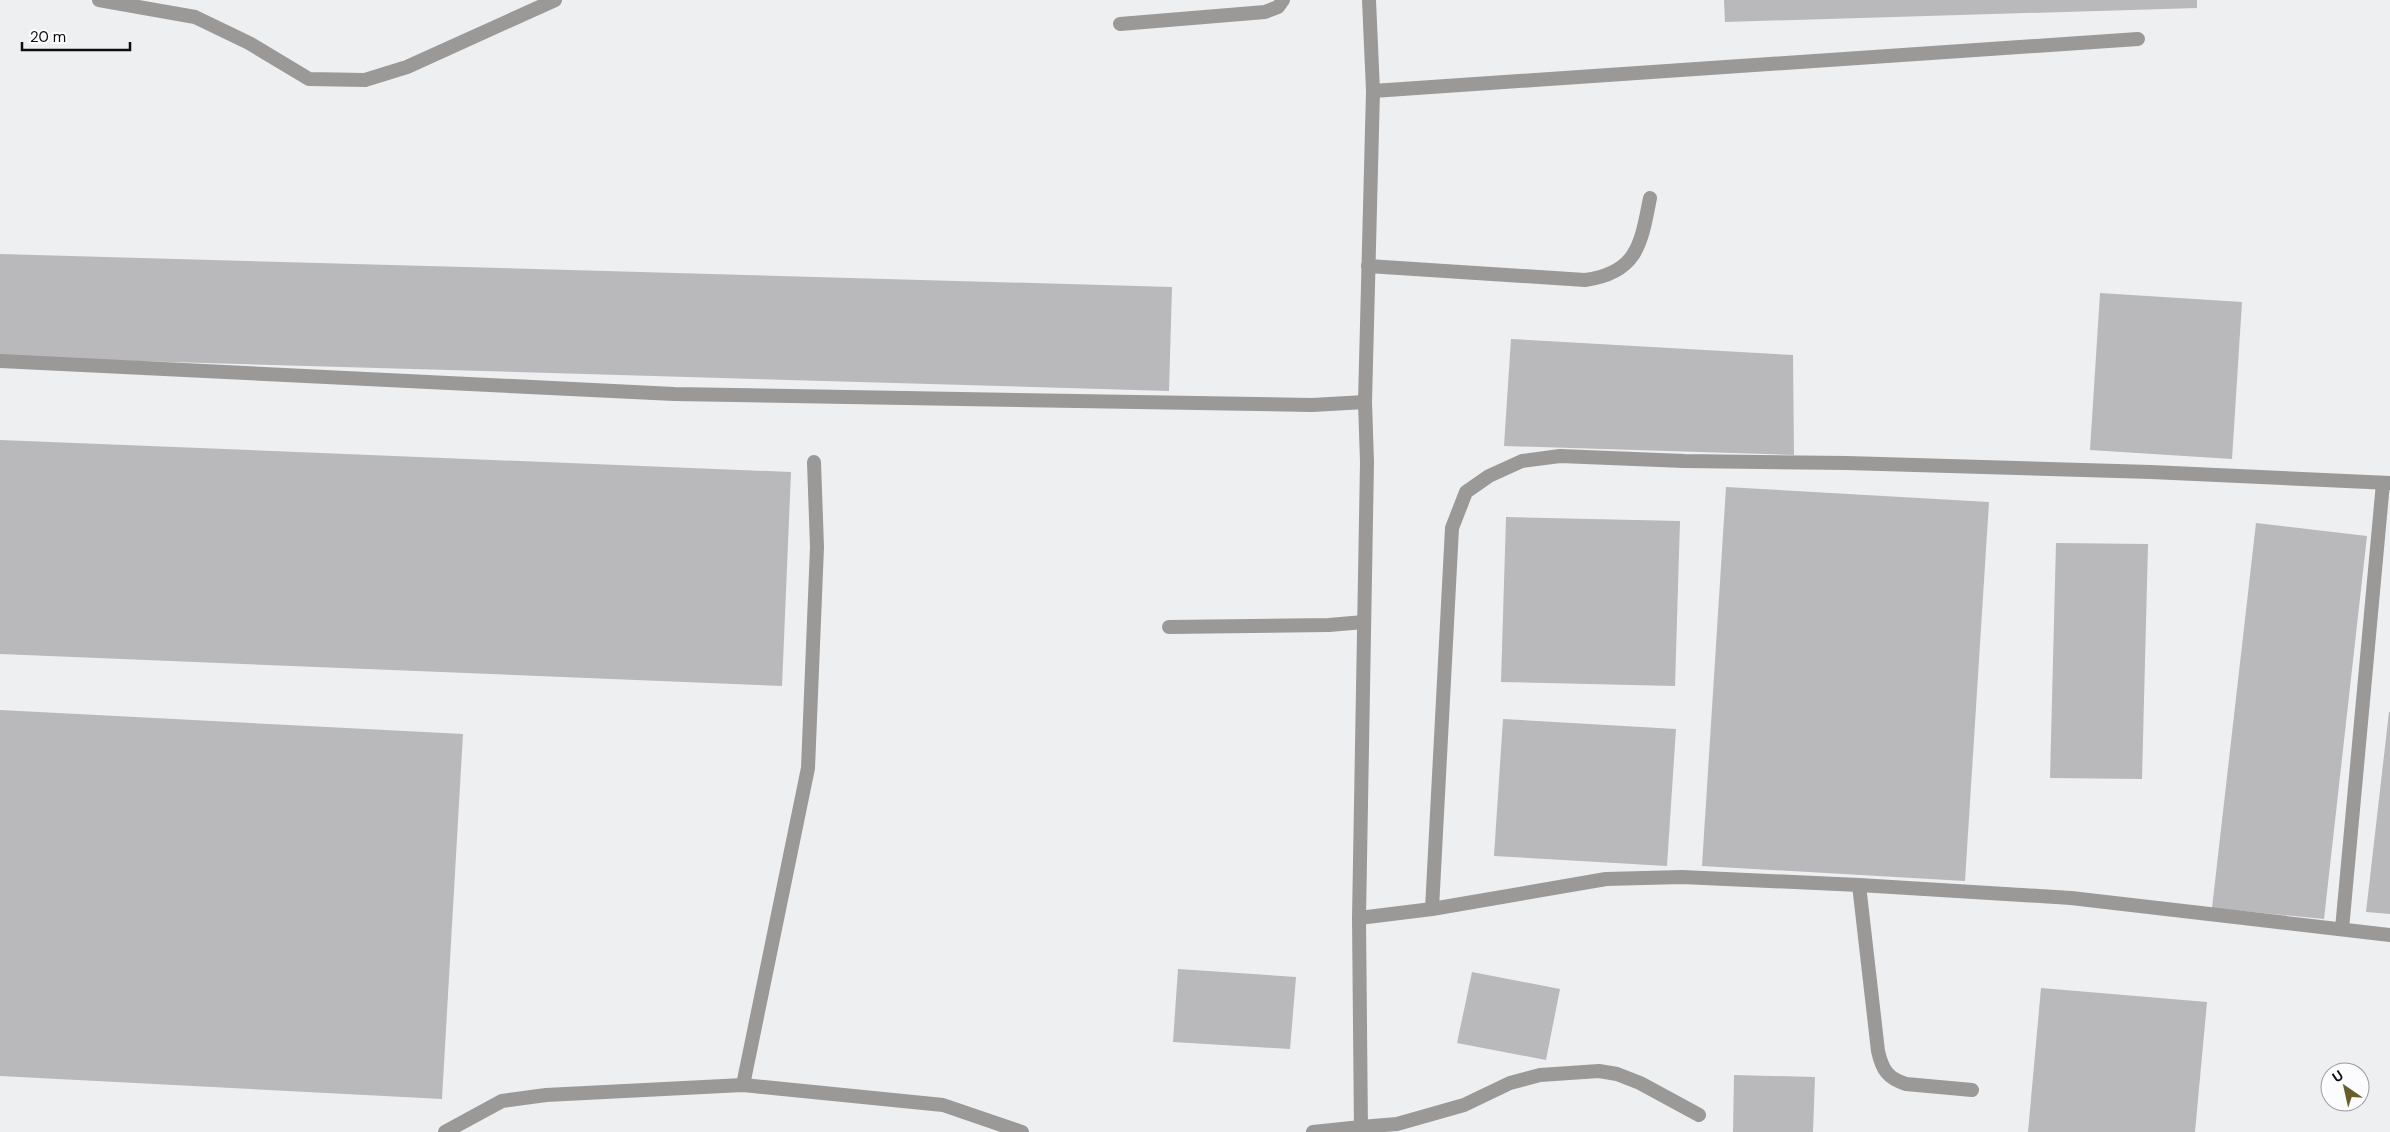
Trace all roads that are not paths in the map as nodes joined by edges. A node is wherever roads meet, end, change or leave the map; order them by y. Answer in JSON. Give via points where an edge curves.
{"nodes":[{"id":1,"x":99,"y":0,"type":"edge"},
{"id":2,"x":555,"y":0,"type":"edge"},
{"id":3,"x":1283,"y":0,"type":"edge"},
{"id":4,"x":1369,"y":0,"type":"edge"},
{"id":5,"x":1120,"y":24,"type":"dead end"},
{"id":6,"x":2138,"y":39,"type":"dead end"},
{"id":7,"x":1373,"y":91,"type":"junction"},
{"id":8,"x":1650,"y":198,"type":"dead end"},
{"id":9,"x":1368,"y":266,"type":"junction"},
{"id":10,"x":0,"y":361,"type":"edge"},
{"id":11,"x":1365,"y":402,"type":"junction"},
{"id":12,"x":814,"y":462,"type":"dead end"},
{"id":13,"x":2386,"y":483,"type":"edge"},
{"id":14,"x":1364,"y":622,"type":"junction"},
{"id":15,"x":1169,"y":627,"type":"dead end"},
{"id":16,"x":1859,"y":884,"type":"junction"},
{"id":17,"x":1432,"y":909,"type":"junction"},
{"id":18,"x":1359,"y":918,"type":"junction"},
{"id":19,"x":2342,"y":929,"type":"junction"},
{"id":20,"x":2390,"y":935,"type":"edge"},
{"id":21,"x":743,"y":1085,"type":"junction"},
{"id":22,"x":1972,"y":1090,"type":"dead end"},
{"id":23,"x":1699,"y":1115,"type":"dead end"},
{"id":24,"x":1361,"y":1130,"type":"edge"},
{"id":25,"x":445,"y":1132,"type":"edge"},
{"id":26,"x":1022,"y":1132,"type":"edge"},
{"id":27,"x":1313,"y":1132,"type":"edge"}],
"edges":[{"from":1,"to":2,"type":"street","via":[[195,17],[249,43],[309,79],[364,80],[407,67]]},
{"from":3,"to":5,"type":"street","via":[[1278,7],[1265,12]]},
{"from":4,"to":7,"type":"street"},
{"from":6,"to":7,"type":"street"},
{"from":7,"to":9,"type":"street"},
{"from":8,"to":9,"type":"street","via":[[1642,239],[1632,258],[1602,277],[1585,280]]},
{"from":9,"to":11,"type":"street"},
{"from":10,"to":11,"type":"street","via":[[674,394],[1312,405]]},
{"from":11,"to":14,"type":"street","via":[[1368,462]]},
{"from":12,"to":21,"type":"street","via":[[817,547],[808,768]]},
{"from":13,"to":17,"type":"street","via":[[1847,463],[1684,462],[1560,456],[1522,461],[1489,476],[1466,492],[1452,528]]},
{"from":13,"to":19,"type":"street"},
{"from":14,"to":15,"type":"street"},
{"from":14,"to":18,"type":"street"},
{"from":16,"to":17,"type":"street","via":[[1682,877],[1606,879]]},
{"from":16,"to":19,"type":"street","via":[[2071,898]]},
{"from":16,"to":22,"type":"street","via":[[1878,1051],[1886,1074],[1906,1084]]},
{"from":17,"to":18,"type":"street"},
{"from":18,"to":24,"type":"street"},
{"from":19,"to":20,"type":"street"},
{"from":21,"to":25,"type":"street","via":[[546,1095],[502,1101]]},
{"from":21,"to":26,"type":"street","via":[[943,1105]]},
{"from":23,"to":24,"type":"street","via":[[1640,1083],[1617,1074],[1599,1072],[1540,1075],[1510,1083],[1464,1105],[1397,1124]]},
{"from":24,"to":27,"type":"street"}]}
